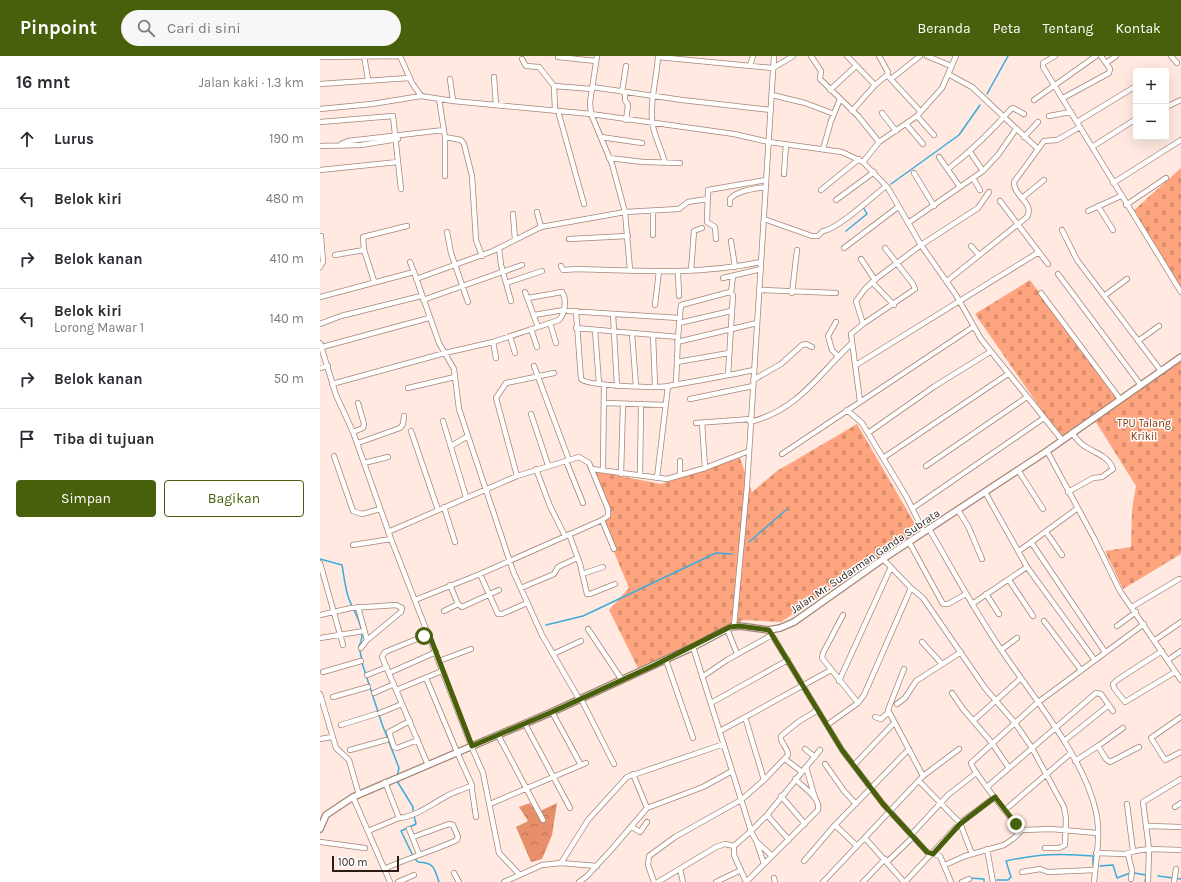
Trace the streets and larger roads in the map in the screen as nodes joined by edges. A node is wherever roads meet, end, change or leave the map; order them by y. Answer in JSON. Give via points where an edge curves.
{"nodes":[{"id":1,"x":341,"y":56,"type":"edge"},
{"id":2,"x":359,"y":56,"type":"edge"},
{"id":3,"x":364,"y":56,"type":"edge"},
{"id":4,"x":400,"y":56,"type":"edge"},
{"id":5,"x":658,"y":56,"type":"edge"},
{"id":6,"x":724,"y":56,"type":"edge"},
{"id":7,"x":753,"y":56,"type":"edge"},
{"id":8,"x":774,"y":56,"type":"edge"},
{"id":9,"x":793,"y":56,"type":"edge"},
{"id":10,"x":811,"y":56,"type":"edge"},
{"id":11,"x":847,"y":56,"type":"edge"},
{"id":12,"x":879,"y":56,"type":"edge"},
{"id":13,"x":927,"y":56,"type":"edge"},
{"id":14,"x":956,"y":56,"type":"edge"},
{"id":15,"x":1055,"y":56,"type":"edge"},
{"id":16,"x":1096,"y":56,"type":"edge"},
{"id":17,"x":1102,"y":56,"type":"edge"},
{"id":18,"x":1116,"y":56,"type":"edge"},
{"id":19,"x":1171,"y":56,"type":"edge"},
{"id":20,"x":320,"y":57,"type":"edge"},
{"id":21,"x":558,"y":57,"type":"edge"},
{"id":22,"x":916,"y":57,"type":"edge"},
{"id":23,"x":522,"y":59,"type":"dead end"},
{"id":24,"x":596,"y":59,"type":"edge"},
{"id":25,"x":698,"y":59,"type":"edge"},
{"id":26,"x":724,"y":63,"type":"junction"},
{"id":27,"x":1106,"y":63,"type":"junction"},
{"id":28,"x":1177,"y":63,"type":"dead end"},
{"id":29,"x":626,"y":66,"type":"dead end"},
{"id":30,"x":750,"y":66,"type":"junction"},
{"id":31,"x":856,"y":66,"type":"junction"},
{"id":32,"x":951,"y":66,"type":"junction"},
{"id":33,"x":773,"y":68,"type":"junction"},
{"id":34,"x":948,"y":74,"type":"junction"},
{"id":35,"x":887,"y":75,"type":"junction"},
{"id":36,"x":494,"y":77,"type":"dead end"},
{"id":37,"x":409,"y":78,"type":"junction"},
{"id":38,"x":368,"y":79,"type":"junction"},
{"id":39,"x":450,"y":79,"type":"dead end"},
{"id":40,"x":891,"y":79,"type":"junction"},
{"id":41,"x":320,"y":84,"type":"edge"},
{"id":42,"x":875,"y":85,"type":"junction"},
{"id":43,"x":1055,"y":85,"type":"junction"},
{"id":44,"x":554,"y":86,"type":"junction"},
{"id":45,"x":592,"y":88,"type":"junction"},
{"id":46,"x":1133,"y":88,"type":"edge"},
{"id":47,"x":830,"y":90,"type":"junction"},
{"id":48,"x":624,"y":92,"type":"junction"},
{"id":49,"x":652,"y":95,"type":"junction"},
{"id":50,"x":772,"y":95,"type":"junction"},
{"id":51,"x":421,"y":96,"type":"junction"},
{"id":52,"x":1063,"y":98,"type":"junction"},
{"id":53,"x":439,"y":99,"type":"junction"},
{"id":54,"x":840,"y":100,"type":"junction"},
{"id":55,"x":1034,"y":100,"type":"dead end"},
{"id":56,"x":1181,"y":100,"type":"edge"},
{"id":57,"x":452,"y":101,"type":"junction"},
{"id":58,"x":496,"y":105,"type":"junction"},
{"id":59,"x":1169,"y":106,"type":"edge"},
{"id":60,"x":320,"y":109,"type":"edge"},
{"id":61,"x":557,"y":110,"type":"junction"},
{"id":62,"x":771,"y":110,"type":"junction"},
{"id":63,"x":852,"y":111,"type":"junction"},
{"id":64,"x":921,"y":112,"type":"junction"},
{"id":65,"x":1071,"y":112,"type":"junction"},
{"id":66,"x":882,"y":113,"type":"dead end"},
{"id":67,"x":590,"y":114,"type":"junction"},
{"id":68,"x":834,"y":114,"type":"junction"},
{"id":69,"x":1024,"y":114,"type":"dead end"},
{"id":70,"x":917,"y":116,"type":"junction"},
{"id":71,"x":1049,"y":116,"type":"dead end"},
{"id":72,"x":1004,"y":117,"type":"junction"},
{"id":73,"x":626,"y":120,"type":"junction"},
{"id":74,"x":1133,"y":121,"type":"edge"},
{"id":75,"x":320,"y":122,"type":"edge"},
{"id":76,"x":1038,"y":122,"type":"dead end"},
{"id":77,"x":1077,"y":122,"type":"junction"},
{"id":78,"x":652,"y":123,"type":"junction"},
{"id":79,"x":906,"y":124,"type":"junction"},
{"id":80,"x":1080,"y":127,"type":"junction"},
{"id":81,"x":1016,"y":129,"type":"junction"},
{"id":82,"x":444,"y":130,"type":"junction"},
{"id":83,"x":896,"y":131,"type":"junction"},
{"id":84,"x":934,"y":135,"type":"dead end"},
{"id":85,"x":445,"y":137,"type":"junction"},
{"id":86,"x":601,"y":137,"type":"junction"},
{"id":87,"x":1024,"y":137,"type":"junction"},
{"id":88,"x":395,"y":138,"type":"junction"},
{"id":89,"x":368,"y":139,"type":"junction"},
{"id":90,"x":1181,"y":140,"type":"edge"},
{"id":91,"x":769,"y":142,"type":"junction"},
{"id":92,"x":879,"y":142,"type":"junction"},
{"id":93,"x":642,"y":143,"type":"dead end"},
{"id":94,"x":341,"y":144,"type":"junction"},
{"id":95,"x":368,"y":144,"type":"junction"},
{"id":96,"x":786,"y":144,"type":"junction"},
{"id":97,"x":923,"y":144,"type":"dead end"},
{"id":98,"x":320,"y":146,"type":"edge"},
{"id":99,"x":1092,"y":147,"type":"junction"},
{"id":100,"x":823,"y":149,"type":"junction"},
{"id":101,"x":1038,"y":149,"type":"junction"},
{"id":102,"x":970,"y":152,"type":"junction"},
{"id":103,"x":939,"y":157,"type":"dead end"},
{"id":104,"x":609,"y":158,"type":"junction"},
{"id":105,"x":861,"y":160,"type":"junction"},
{"id":106,"x":398,"y":162,"type":"junction"},
{"id":107,"x":665,"y":163,"type":"junction"},
{"id":108,"x":680,"y":163,"type":"dead end"},
{"id":109,"x":948,"y":169,"type":"junction"},
{"id":110,"x":320,"y":170,"type":"edge"},
{"id":111,"x":983,"y":171,"type":"junction"},
{"id":112,"x":874,"y":172,"type":"junction"},
{"id":113,"x":914,"y":173,"type":"dead end"},
{"id":114,"x":784,"y":174,"type":"dead end"},
{"id":115,"x":445,"y":176,"type":"dead end"},
{"id":116,"x":973,"y":178,"type":"junction"},
{"id":117,"x":1166,"y":178,"type":"dead end"},
{"id":118,"x":766,"y":180,"type":"junction"},
{"id":119,"x":1044,"y":180,"type":"dead end"},
{"id":120,"x":1114,"y":183,"type":"junction"},
{"id":121,"x":886,"y":186,"type":"junction"},
{"id":122,"x":766,"y":187,"type":"junction"},
{"id":123,"x":960,"y":187,"type":"junction"},
{"id":124,"x":401,"y":189,"type":"dead end"},
{"id":125,"x":821,"y":190,"type":"dead end"},
{"id":126,"x":980,"y":190,"type":"dead end"},
{"id":127,"x":989,"y":192,"type":"dead end"},
{"id":128,"x":1121,"y":196,"type":"junction"},
{"id":129,"x":1022,"y":198,"type":"junction"},
{"id":130,"x":707,"y":199,"type":"junction"},
{"id":131,"x":836,"y":200,"type":"dead end"},
{"id":132,"x":1000,"y":201,"type":"dead end"},
{"id":133,"x":584,"y":204,"type":"dead end"},
{"id":134,"x":730,"y":204,"type":"dead end"},
{"id":135,"x":1126,"y":205,"type":"junction"},
{"id":136,"x":934,"y":206,"type":"junction"},
{"id":137,"x":1098,"y":206,"type":"junction"},
{"id":138,"x":898,"y":207,"type":"junction"},
{"id":139,"x":653,"y":211,"type":"junction"},
{"id":140,"x":1088,"y":211,"type":"dead end"},
{"id":141,"x":537,"y":212,"type":"dead end"},
{"id":142,"x":625,"y":212,"type":"junction"},
{"id":143,"x":513,"y":214,"type":"dead end"},
{"id":144,"x":764,"y":219,"type":"junction"},
{"id":145,"x":908,"y":223,"type":"junction"},
{"id":146,"x":1018,"y":224,"type":"junction"},
{"id":147,"x":406,"y":226,"type":"dead end"},
{"id":148,"x":541,"y":227,"type":"junction"},
{"id":149,"x":702,"y":228,"type":"dead end"},
{"id":150,"x":1062,"y":230,"type":"dead end"},
{"id":151,"x":1113,"y":230,"type":"dead end"},
{"id":152,"x":447,"y":232,"type":"dead end"},
{"id":153,"x":653,"y":235,"type":"dead end"},
{"id":154,"x":321,"y":236,"type":"dead end"},
{"id":155,"x":628,"y":236,"type":"junction"},
{"id":156,"x":569,"y":239,"type":"dead end"},
{"id":157,"x":716,"y":239,"type":"dead end"},
{"id":158,"x":515,"y":240,"type":"junction"},
{"id":159,"x":731,"y":241,"type":"dead end"},
{"id":160,"x":921,"y":245,"type":"junction"},
{"id":161,"x":971,"y":246,"type":"dead end"},
{"id":162,"x":499,"y":248,"type":"junction"},
{"id":163,"x":844,"y":248,"type":"dead end"},
{"id":164,"x":885,"y":248,"type":"dead end"},
{"id":165,"x":364,"y":250,"type":"junction"},
{"id":166,"x":797,"y":250,"type":"dead end"},
{"id":167,"x":1039,"y":252,"type":"junction"},
{"id":168,"x":335,"y":255,"type":"dead end"},
{"id":169,"x":979,"y":255,"type":"junction"},
{"id":170,"x":482,"y":256,"type":"junction"},
{"id":171,"x":861,"y":259,"type":"dead end"},
{"id":172,"x":410,"y":262,"type":"dead end"},
{"id":173,"x":762,"y":262,"type":"junction"},
{"id":174,"x":897,"y":263,"type":"junction"},
{"id":175,"x":1048,"y":264,"type":"dead end"},
{"id":176,"x":522,"y":265,"type":"dead end"},
{"id":177,"x":455,"y":266,"type":"junction"},
{"id":178,"x":561,"y":266,"type":"dead end"},
{"id":179,"x":735,"y":266,"type":"junction"},
{"id":180,"x":320,"y":267,"type":"edge"},
{"id":181,"x":761,"y":269,"type":"junction"},
{"id":182,"x":630,"y":270,"type":"junction"},
{"id":183,"x":504,"y":271,"type":"junction"},
{"id":184,"x":542,"y":271,"type":"dead end"},
{"id":185,"x":659,"y":271,"type":"junction"},
{"id":186,"x":690,"y":271,"type":"junction"},
{"id":187,"x":414,"y":272,"type":"junction"},
{"id":188,"x":678,"y":272,"type":"junction"},
{"id":189,"x":1058,"y":274,"type":"dead end"},
{"id":190,"x":733,"y":276,"type":"junction"},
{"id":191,"x":722,"y":278,"type":"dead end"},
{"id":192,"x":416,"y":279,"type":"junction"},
{"id":193,"x":1127,"y":280,"type":"dead end"},
{"id":194,"x":874,"y":281,"type":"junction"},
{"id":195,"x":947,"y":281,"type":"junction"},
{"id":196,"x":374,"y":282,"type":"junction"},
{"id":197,"x":506,"y":282,"type":"junction"},
{"id":198,"x":462,"y":286,"type":"junction"},
{"id":199,"x":760,"y":290,"type":"junction"},
{"id":200,"x":525,"y":292,"type":"dead end"},
{"id":201,"x":1181,"y":292,"type":"edge"},
{"id":202,"x":731,"y":293,"type":"junction"},
{"id":203,"x":792,"y":293,"type":"junction"},
{"id":204,"x":1041,"y":293,"type":"dead end"},
{"id":205,"x":836,"y":294,"type":"dead end"},
{"id":206,"x":679,"y":296,"type":"dead end"},
{"id":207,"x":1104,"y":296,"type":"junction"},
{"id":208,"x":320,"y":297,"type":"edge"},
{"id":209,"x":422,"y":298,"type":"junction"},
{"id":210,"x":528,"y":298,"type":"junction"},
{"id":211,"x":511,"y":301,"type":"dead end"},
{"id":212,"x":468,"y":302,"type":"dead end"},
{"id":213,"x":960,"y":302,"type":"junction"},
{"id":214,"x":894,"y":304,"type":"junction"},
{"id":215,"x":655,"y":305,"type":"dead end"},
{"id":216,"x":566,"y":310,"type":"junction"},
{"id":217,"x":576,"y":311,"type":"junction"},
{"id":218,"x":731,"y":311,"type":"junction"},
{"id":219,"x":613,"y":314,"type":"junction"},
{"id":220,"x":534,"y":315,"type":"junction"},
{"id":221,"x":429,"y":318,"type":"junction"},
{"id":222,"x":679,"y":320,"type":"junction"},
{"id":223,"x":836,"y":322,"type":"dead end"},
{"id":224,"x":550,"y":323,"type":"junction"},
{"id":225,"x":757,"y":323,"type":"junction"},
{"id":226,"x":320,"y":324,"type":"edge"},
{"id":227,"x":863,"y":324,"type":"junction"},
{"id":228,"x":1159,"y":326,"type":"dead end"},
{"id":229,"x":538,"y":327,"type":"junction"},
{"id":230,"x":974,"y":327,"type":"junction"},
{"id":231,"x":576,"y":328,"type":"junction"},
{"id":232,"x":531,"y":329,"type":"junction"},
{"id":233,"x":595,"y":330,"type":"junction"},
{"id":234,"x":731,"y":330,"type":"junction"},
{"id":235,"x":614,"y":332,"type":"junction"},
{"id":236,"x":632,"y":334,"type":"junction"},
{"id":237,"x":653,"y":335,"type":"junction"},
{"id":238,"x":510,"y":336,"type":"junction"},
{"id":239,"x":678,"y":337,"type":"junction"},
{"id":240,"x":1138,"y":341,"type":"junction"},
{"id":241,"x":492,"y":342,"type":"junction"},
{"id":242,"x":677,"y":342,"type":"junction"},
{"id":243,"x":556,"y":343,"type":"dead end"},
{"id":244,"x":851,"y":344,"type":"junction"},
{"id":245,"x":321,"y":345,"type":"edge"},
{"id":246,"x":537,"y":347,"type":"dead end"},
{"id":247,"x":812,"y":347,"type":"dead end"},
{"id":248,"x":990,"y":352,"type":"junction"},
{"id":249,"x":445,"y":353,"type":"junction"},
{"id":250,"x":515,"y":353,"type":"dead end"},
{"id":251,"x":729,"y":353,"type":"junction"},
{"id":252,"x":838,"y":356,"type":"junction"},
{"id":253,"x":1181,"y":357,"type":"edge"},
{"id":254,"x":496,"y":358,"type":"dead end"},
{"id":255,"x":677,"y":362,"type":"junction"},
{"id":256,"x":856,"y":365,"type":"junction"},
{"id":257,"x":328,"y":366,"type":"junction"},
{"id":258,"x":534,"y":366,"type":"dead end"},
{"id":259,"x":320,"y":368,"type":"edge"},
{"id":260,"x":754,"y":370,"type":"junction"},
{"id":261,"x":1161,"y":371,"type":"junction"},
{"id":262,"x":554,"y":373,"type":"dead end"},
{"id":263,"x":1008,"y":374,"type":"junction"},
{"id":264,"x":728,"y":375,"type":"junction"},
{"id":265,"x":455,"y":377,"type":"junction"},
{"id":266,"x":538,"y":377,"type":"junction"},
{"id":267,"x":753,"y":380,"type":"junction"},
{"id":268,"x":332,"y":384,"type":"junction"},
{"id":269,"x":676,"y":384,"type":"junction"},
{"id":270,"x":1140,"y":384,"type":"junction"},
{"id":271,"x":602,"y":385,"type":"junction"},
{"id":272,"x":617,"y":386,"type":"junction"},
{"id":273,"x":636,"y":386,"type":"junction"},
{"id":274,"x":655,"y":386,"type":"junction"},
{"id":275,"x":668,"y":386,"type":"junction"},
{"id":276,"x":752,"y":386,"type":"junction"},
{"id":277,"x":408,"y":388,"type":"dead end"},
{"id":278,"x":1027,"y":397,"type":"junction"},
{"id":279,"x":690,"y":399,"type":"dead end"},
{"id":280,"x":1120,"y":399,"type":"junction"},
{"id":281,"x":860,"y":401,"type":"junction"},
{"id":282,"x":358,"y":403,"type":"dead end"},
{"id":283,"x":605,"y":403,"type":"junction"},
{"id":284,"x":623,"y":404,"type":"junction"},
{"id":285,"x":641,"y":404,"type":"junction"},
{"id":286,"x":666,"y":405,"type":"junction"},
{"id":287,"x":847,"y":410,"type":"junction"},
{"id":288,"x":532,"y":414,"type":"dead end"},
{"id":289,"x":404,"y":416,"type":"dead end"},
{"id":290,"x":1044,"y":418,"type":"junction"},
{"id":291,"x":750,"y":420,"type":"junction"},
{"id":292,"x":443,"y":421,"type":"dead end"},
{"id":293,"x":696,"y":423,"type":"dead end"},
{"id":294,"x":702,"y":423,"type":"junction"},
{"id":295,"x":411,"y":430,"type":"dead end"},
{"id":296,"x":353,"y":432,"type":"junction"},
{"id":297,"x":868,"y":433,"type":"junction"},
{"id":298,"x":1072,"y":433,"type":"junction"},
{"id":299,"x":468,"y":436,"type":"junction"},
{"id":300,"x":1062,"y":440,"type":"junction"},
{"id":301,"x":358,"y":444,"type":"junction"},
{"id":302,"x":451,"y":446,"type":"junction"},
{"id":303,"x":749,"y":451,"type":"junction"},
{"id":304,"x":1047,"y":451,"type":"junction"},
{"id":305,"x":782,"y":454,"type":"dead end"},
{"id":306,"x":334,"y":456,"type":"dead end"},
{"id":307,"x":388,"y":457,"type":"dead end"},
{"id":308,"x":883,"y":458,"type":"junction"},
{"id":309,"x":567,"y":460,"type":"junction"},
{"id":310,"x":680,"y":461,"type":"dead end"},
{"id":311,"x":364,"y":462,"type":"junction"},
{"id":312,"x":548,"y":466,"type":"junction"},
{"id":313,"x":926,"y":466,"type":"dead end"},
{"id":314,"x":705,"y":468,"type":"junction"},
{"id":315,"x":536,"y":469,"type":"junction"},
{"id":316,"x":592,"y":469,"type":"junction"},
{"id":317,"x":603,"y":470,"type":"junction"},
{"id":318,"x":1018,"y":470,"type":"junction"},
{"id":319,"x":621,"y":474,"type":"junction"},
{"id":320,"x":640,"y":475,"type":"junction"},
{"id":321,"x":517,"y":476,"type":"junction"},
{"id":322,"x":680,"y":476,"type":"junction"},
{"id":323,"x":657,"y":478,"type":"junction"},
{"id":324,"x":486,"y":489,"type":"junction"},
{"id":325,"x":985,"y":492,"type":"junction"},
{"id":326,"x":1068,"y":492,"type":"junction"},
{"id":327,"x":466,"y":497,"type":"junction"},
{"id":328,"x":583,"y":503,"type":"dead end"},
{"id":329,"x":444,"y":507,"type":"junction"},
{"id":330,"x":912,"y":508,"type":"junction"},
{"id":331,"x":1078,"y":508,"type":"junction"},
{"id":332,"x":380,"y":509,"type":"junction"},
{"id":333,"x":1043,"y":509,"type":"dead end"},
{"id":334,"x":438,"y":510,"type":"junction"},
{"id":335,"x":958,"y":510,"type":"junction"},
{"id":336,"x":602,"y":520,"type":"junction"},
{"id":337,"x":926,"y":530,"type":"junction"},
{"id":338,"x":388,"y":532,"type":"junction"},
{"id":339,"x":1046,"y":532,"type":"junction"},
{"id":340,"x":567,"y":535,"type":"junction"},
{"id":341,"x":391,"y":539,"type":"junction"},
{"id":342,"x":455,"y":542,"type":"dead end"},
{"id":343,"x":909,"y":542,"type":"junction"},
{"id":344,"x":1031,"y":542,"type":"junction"},
{"id":345,"x":353,"y":545,"type":"dead end"},
{"id":346,"x":614,"y":549,"type":"dead end"},
{"id":347,"x":1019,"y":551,"type":"junction"},
{"id":348,"x":1062,"y":555,"type":"dead end"},
{"id":349,"x":577,"y":558,"type":"junction"},
{"id":350,"x":883,"y":559,"type":"junction"},
{"id":351,"x":982,"y":559,"type":"dead end"},
{"id":352,"x":510,"y":561,"type":"junction"},
{"id":353,"x":320,"y":562,"type":"edge"},
{"id":354,"x":603,"y":566,"type":"dead end"},
{"id":355,"x":891,"y":567,"type":"junction"},
{"id":356,"x":1027,"y":567,"type":"junction"},
{"id":357,"x":321,"y":571,"type":"edge"},
{"id":358,"x":480,"y":574,"type":"junction"},
{"id":359,"x":582,"y":574,"type":"junction"},
{"id":360,"x":1178,"y":579,"type":"dead end"},
{"id":361,"x":1009,"y":580,"type":"junction"},
{"id":362,"x":614,"y":584,"type":"dead end"},
{"id":363,"x":450,"y":585,"type":"junction"},
{"id":364,"x":521,"y":588,"type":"junction"},
{"id":365,"x":911,"y":588,"type":"junction"},
{"id":366,"x":499,"y":590,"type":"dead end"},
{"id":367,"x":966,"y":594,"type":"junction"},
{"id":368,"x":986,"y":594,"type":"junction"},
{"id":369,"x":488,"y":595,"type":"junction"},
{"id":370,"x":415,"y":600,"type":"junction"},
{"id":371,"x":527,"y":603,"type":"junction"},
{"id":372,"x":458,"y":604,"type":"junction"},
{"id":373,"x":972,"y":604,"type":"junction"},
{"id":374,"x":1132,"y":607,"type":"junction"},
{"id":375,"x":355,"y":608,"type":"junction"},
{"id":376,"x":334,"y":611,"type":"junction"},
{"id":377,"x":444,"y":611,"type":"dead end"},
{"id":378,"x":1136,"y":612,"type":"junction"},
{"id":379,"x":999,"y":614,"type":"dead end"},
{"id":380,"x":320,"y":615,"type":"edge"},
{"id":381,"x":842,"y":615,"type":"dead end"},
{"id":382,"x":1033,"y":616,"type":"dead end"},
{"id":383,"x":1044,"y":621,"type":"dead end"},
{"id":384,"x":1181,"y":622,"type":"edge"},
{"id":385,"x":1144,"y":624,"type":"junction"},
{"id":386,"x":734,"y":626,"type":"junction"},
{"id":387,"x":1117,"y":626,"type":"dead end"},
{"id":388,"x":588,"y":629,"type":"dead end"},
{"id":389,"x":727,"y":629,"type":"junction"},
{"id":390,"x":362,"y":632,"type":"junction"},
{"id":391,"x":771,"y":633,"type":"junction"},
{"id":392,"x":429,"y":634,"type":"junction"},
{"id":393,"x":341,"y":635,"type":"junction"},
{"id":394,"x":320,"y":638,"type":"edge"},
{"id":395,"x":1017,"y":638,"type":"dead end"},
{"id":396,"x":367,"y":640,"type":"junction"},
{"id":397,"x":1155,"y":640,"type":"junction"},
{"id":398,"x":581,"y":641,"type":"dead end"},
{"id":399,"x":922,"y":642,"type":"dead end"},
{"id":400,"x":343,"y":645,"type":"dead end"},
{"id":401,"x":693,"y":647,"type":"junction"},
{"id":402,"x":361,"y":648,"type":"dead end"},
{"id":403,"x":472,"y":649,"type":"dead end"},
{"id":404,"x":1001,"y":650,"type":"junction"},
{"id":405,"x":736,"y":651,"type":"dead end"},
{"id":406,"x":1162,"y":651,"type":"junction"},
{"id":407,"x":1181,"y":651,"type":"edge"},
{"id":408,"x":436,"y":652,"type":"junction"},
{"id":409,"x":961,"y":652,"type":"junction"},
{"id":410,"x":1105,"y":652,"type":"junction"},
{"id":411,"x":553,"y":654,"type":"junction"},
{"id":412,"x":1094,"y":659,"type":"junction"},
{"id":413,"x":666,"y":660,"type":"junction"},
{"id":414,"x":788,"y":660,"type":"junction"},
{"id":415,"x":1168,"y":660,"type":"junction"},
{"id":416,"x":361,"y":661,"type":"dead end"},
{"id":417,"x":439,"y":661,"type":"junction"},
{"id":418,"x":942,"y":664,"type":"junction"},
{"id":419,"x":387,"y":667,"type":"junction"},
{"id":420,"x":904,"y":669,"type":"dead end"},
{"id":421,"x":831,"y":670,"type":"junction"},
{"id":422,"x":1081,"y":670,"type":"junction"},
{"id":423,"x":442,"y":671,"type":"junction"},
{"id":424,"x":323,"y":672,"type":"dead end"},
{"id":425,"x":1175,"y":672,"type":"junction"},
{"id":426,"x":389,"y":673,"type":"junction"},
{"id":427,"x":367,"y":675,"type":"dead end"},
{"id":428,"x":702,"y":676,"type":"junction"},
{"id":429,"x":426,"y":678,"type":"junction"},
{"id":430,"x":1021,"y":678,"type":"junction"},
{"id":431,"x":622,"y":680,"type":"junction"},
{"id":432,"x":1181,"y":680,"type":"edge"},
{"id":433,"x":839,"y":681,"type":"junction"},
{"id":434,"x":394,"y":684,"type":"junction"},
{"id":435,"x":804,"y":686,"type":"junction"},
{"id":436,"x":368,"y":687,"type":"dead end"},
{"id":437,"x":396,"y":690,"type":"junction"},
{"id":438,"x":374,"y":693,"type":"dead end"},
{"id":439,"x":952,"y":693,"type":"dead end"},
{"id":440,"x":320,"y":694,"type":"edge"},
{"id":441,"x":332,"y":697,"type":"dead end"},
{"id":442,"x":580,"y":699,"type":"junction"},
{"id":443,"x":995,"y":700,"type":"junction"},
{"id":444,"x":710,"y":703,"type":"junction"},
{"id":445,"x":858,"y":703,"type":"junction"},
{"id":446,"x":1037,"y":703,"type":"junction"},
{"id":447,"x":402,"y":704,"type":"junction"},
{"id":448,"x":897,"y":704,"type":"dead end"},
{"id":449,"x":1109,"y":705,"type":"junction"},
{"id":450,"x":818,"y":710,"type":"junction"},
{"id":451,"x":1113,"y":711,"type":"dead end"},
{"id":452,"x":552,"y":712,"type":"junction"},
{"id":453,"x":889,"y":712,"type":"junction"},
{"id":454,"x":745,"y":717,"type":"junction"},
{"id":455,"x":875,"y":717,"type":"dead end"},
{"id":456,"x":1181,"y":717,"type":"edge"},
{"id":457,"x":410,"y":721,"type":"junction"},
{"id":458,"x":973,"y":721,"type":"junction"},
{"id":459,"x":894,"y":723,"type":"junction"},
{"id":460,"x":1015,"y":723,"type":"junction"},
{"id":461,"x":525,"y":724,"type":"junction"},
{"id":462,"x":341,"y":725,"type":"dead end"},
{"id":463,"x":827,"y":725,"type":"junction"},
{"id":464,"x":1054,"y":728,"type":"junction"},
{"id":465,"x":1123,"y":728,"type":"dead end"},
{"id":466,"x":720,"y":731,"type":"junction"},
{"id":467,"x":498,"y":735,"type":"junction"},
{"id":468,"x":332,"y":737,"type":"junction"},
{"id":469,"x":693,"y":738,"type":"dead end"},
{"id":470,"x":320,"y":740,"type":"edge"},
{"id":471,"x":386,"y":740,"type":"dead end"},
{"id":472,"x":418,"y":740,"type":"junction"},
{"id":473,"x":1064,"y":741,"type":"junction"},
{"id":474,"x":992,"y":743,"type":"junction"},
{"id":475,"x":724,"y":744,"type":"junction"},
{"id":476,"x":472,"y":746,"type":"junction"},
{"id":477,"x":1098,"y":746,"type":"junction"},
{"id":478,"x":1032,"y":748,"type":"junction"},
{"id":479,"x":1139,"y":748,"type":"dead end"},
{"id":480,"x":805,"y":749,"type":"dead end"},
{"id":481,"x":909,"y":749,"type":"junction"},
{"id":482,"x":959,"y":749,"type":"dead end"},
{"id":483,"x":350,"y":750,"type":"dead end"},
{"id":484,"x":820,"y":750,"type":"dead end"},
{"id":485,"x":457,"y":752,"type":"junction"},
{"id":486,"x":1181,"y":752,"type":"edge"},
{"id":487,"x":1071,"y":753,"type":"junction"},
{"id":488,"x":815,"y":757,"type":"junction"},
{"id":489,"x":785,"y":759,"type":"junction"},
{"id":490,"x":1075,"y":761,"type":"junction"},
{"id":491,"x":614,"y":764,"type":"dead end"},
{"id":492,"x":825,"y":764,"type":"dead end"},
{"id":493,"x":854,"y":764,"type":"junction"},
{"id":494,"x":428,"y":765,"type":"junction"},
{"id":495,"x":806,"y":767,"type":"junction"},
{"id":496,"x":1009,"y":768,"type":"junction"},
{"id":497,"x":732,"y":771,"type":"junction"},
{"id":498,"x":802,"y":772,"type":"junction"},
{"id":499,"x":976,"y":773,"type":"junction"},
{"id":500,"x":633,"y":774,"type":"junction"},
{"id":501,"x":1047,"y":774,"type":"junction"},
{"id":502,"x":923,"y":776,"type":"junction"},
{"id":503,"x":553,"y":778,"type":"junction"},
{"id":504,"x":795,"y":779,"type":"junction"},
{"id":505,"x":1181,"y":779,"type":"edge"},
{"id":506,"x":764,"y":780,"type":"junction"},
{"id":507,"x":919,"y":781,"type":"junction"},
{"id":508,"x":385,"y":782,"type":"junction"},
{"id":509,"x":472,"y":786,"type":"junction"},
{"id":510,"x":987,"y":787,"type":"junction"},
{"id":511,"x":871,"y":788,"type":"junction"},
{"id":512,"x":526,"y":790,"type":"junction"},
{"id":513,"x":356,"y":796,"type":"junction"},
{"id":514,"x":781,"y":796,"type":"junction"},
{"id":515,"x":995,"y":797,"type":"junction"},
{"id":516,"x":815,"y":799,"type":"junction"},
{"id":517,"x":741,"y":800,"type":"junction"},
{"id":518,"x":940,"y":802,"type":"junction"},
{"id":519,"x":1181,"y":803,"type":"edge"},
{"id":520,"x":490,"y":804,"type":"junction"},
{"id":521,"x":856,"y":804,"type":"junction"},
{"id":522,"x":1128,"y":804,"type":"dead end"},
{"id":523,"x":1175,"y":807,"type":"dead end"},
{"id":524,"x":570,"y":808,"type":"dead end"},
{"id":525,"x":647,"y":808,"type":"junction"},
{"id":526,"x":1005,"y":810,"type":"junction"},
{"id":527,"x":890,"y":813,"type":"junction"},
{"id":528,"x":767,"y":815,"type":"junction"},
{"id":529,"x":476,"y":817,"type":"dead end"},
{"id":530,"x":399,"y":818,"type":"junction"},
{"id":531,"x":542,"y":820,"type":"dead end"},
{"id":532,"x":647,"y":822,"type":"dead end"},
{"id":533,"x":321,"y":823,"type":"edge"},
{"id":534,"x":805,"y":824,"type":"junction"},
{"id":535,"x":960,"y":824,"type":"junction"},
{"id":536,"x":834,"y":825,"type":"junction"},
{"id":537,"x":1148,"y":826,"type":"junction"},
{"id":538,"x":632,"y":827,"type":"junction"},
{"id":539,"x":1181,"y":827,"type":"edge"},
{"id":540,"x":320,"y":829,"type":"edge"},
{"id":541,"x":409,"y":829,"type":"dead end"},
{"id":542,"x":1022,"y":830,"type":"junction"},
{"id":543,"x":368,"y":831,"type":"junction"},
{"id":544,"x":1066,"y":831,"type":"junction"},
{"id":545,"x":751,"y":832,"type":"junction"},
{"id":546,"x":1097,"y":833,"type":"junction"},
{"id":547,"x":912,"y":836,"type":"junction"},
{"id":548,"x":413,"y":837,"type":"junction"},
{"id":549,"x":865,"y":838,"type":"junction"},
{"id":550,"x":789,"y":840,"type":"junction"},
{"id":551,"x":756,"y":841,"type":"junction"},
{"id":552,"x":320,"y":842,"type":"edge"},
{"id":553,"x":734,"y":846,"type":"junction"},
{"id":554,"x":857,"y":846,"type":"junction"},
{"id":555,"x":365,"y":848,"type":"dead end"},
{"id":556,"x":1045,"y":848,"type":"dead end"},
{"id":557,"x":987,"y":849,"type":"junction"},
{"id":558,"x":1150,"y":850,"type":"junction"},
{"id":559,"x":1181,"y":850,"type":"edge"},
{"id":560,"x":1131,"y":852,"type":"junction"},
{"id":561,"x":1096,"y":853,"type":"junction"},
{"id":562,"x":933,"y":854,"type":"junction"},
{"id":563,"x":972,"y":854,"type":"junction"},
{"id":564,"x":417,"y":855,"type":"junction"},
{"id":565,"x":772,"y":856,"type":"junction"},
{"id":566,"x":804,"y":861,"type":"dead end"},
{"id":567,"x":886,"y":861,"type":"junction"},
{"id":568,"x":560,"y":863,"type":"junction"},
{"id":569,"x":764,"y":864,"type":"junction"},
{"id":570,"x":945,"y":865,"type":"junction"},
{"id":571,"x":597,"y":866,"type":"junction"},
{"id":572,"x":384,"y":869,"type":"junction"},
{"id":573,"x":680,"y":869,"type":"junction"},
{"id":574,"x":1176,"y":869,"type":"dead end"},
{"id":575,"x":741,"y":870,"type":"junction"},
{"id":576,"x":1095,"y":870,"type":"junction"},
{"id":577,"x":1022,"y":872,"type":"dead end"},
{"id":578,"x":454,"y":873,"type":"dead end"},
{"id":579,"x":520,"y":874,"type":"junction"},
{"id":580,"x":414,"y":875,"type":"dead end"},
{"id":581,"x":969,"y":879,"type":"dead end"},
{"id":582,"x":1130,"y":879,"type":"dead end"},
{"id":583,"x":587,"y":880,"type":"edge"},
{"id":584,"x":1174,"y":880,"type":"edge"},
{"id":585,"x":827,"y":881,"type":"edge"},
{"id":586,"x":390,"y":882,"type":"edge"},
{"id":587,"x":398,"y":882,"type":"edge"},
{"id":588,"x":459,"y":882,"type":"edge"},
{"id":589,"x":505,"y":882,"type":"edge"},
{"id":590,"x":579,"y":882,"type":"edge"},
{"id":591,"x":654,"y":882,"type":"edge"},
{"id":592,"x":658,"y":882,"type":"edge"},
{"id":593,"x":683,"y":882,"type":"edge"},
{"id":594,"x":716,"y":882,"type":"edge"},
{"id":595,"x":746,"y":882,"type":"edge"},
{"id":596,"x":863,"y":882,"type":"edge"},
{"id":597,"x":904,"y":882,"type":"edge"},
{"id":598,"x":951,"y":882,"type":"edge"},
{"id":599,"x":962,"y":882,"type":"edge"},
{"id":600,"x":993,"y":882,"type":"edge"},
{"id":601,"x":1094,"y":882,"type":"edge"},
{"id":602,"x":1148,"y":882,"type":"edge"}],
"edges":[{"from":1,"to":2,"type":"street"},
{"from":1,"to":20,"type":"street"},
{"from":2,"to":3,"type":"street"},
{"from":3,"to":4,"type":"street"},
{"from":3,"to":38,"type":"street"},
{"from":4,"to":37,"type":"street"},
{"from":5,"to":25,"type":"street"},
{"from":5,"to":49,"type":"street"},
{"from":6,"to":26,"type":"street"},
{"from":7,"to":30,"type":"street"},
{"from":8,"to":33,"type":"street"},
{"from":9,"to":33,"type":"street"},
{"from":10,"to":47,"type":"street","via":[[820,71],[820,80]]},
{"from":11,"to":31,"type":"street"},
{"from":12,"to":35,"type":"street","via":[[888,72]]},
{"from":13,"to":32,"type":"street"},
{"from":14,"to":32,"type":"street"},
{"from":15,"to":43,"type":"street","via":[[1042,64]]},
{"from":16,"to":43,"type":"street"},
{"from":17,"to":27,"type":"street"},
{"from":18,"to":27,"type":"street"},
{"from":19,"to":28,"type":"street"},
{"from":21,"to":24,"type":"street"},
{"from":22,"to":40,"type":"street"},
{"from":23,"to":44,"type":"street","via":[[526,66],[539,67]]},
{"from":24,"to":45,"type":"street"},
{"from":25,"to":26,"type":"street"},
{"from":26,"to":30,"type":"street"},
{"from":27,"to":52,"type":"street","via":[[1109,73]]},
{"from":29,"to":48,"type":"street"},
{"from":30,"to":33,"type":"street"},
{"from":31,"to":42,"type":"street"},
{"from":31,"to":47,"type":"street"},
{"from":32,"to":34,"type":"street"},
{"from":33,"to":50,"type":"street"},
{"from":34,"to":64,"type":"street","via":[[942,88]]},
{"from":34,"to":72,"type":"street","via":[[968,84]]},
{"from":35,"to":40,"type":"street"},
{"from":35,"to":42,"type":"street"},
{"from":36,"to":58,"type":"street"},
{"from":37,"to":38,"type":"street"},
{"from":37,"to":51,"type":"street"},
{"from":38,"to":41,"type":"street"},
{"from":39,"to":57,"type":"street"},
{"from":40,"to":64,"type":"street"},
{"from":42,"to":63,"type":"street"},
{"from":43,"to":52,"type":"street"},
{"from":43,"to":55,"type":"street"},
{"from":44,"to":45,"type":"street"},
{"from":44,"to":61,"type":"street"},
{"from":45,"to":48,"type":"street"},
{"from":45,"to":67,"type":"street"},
{"from":46,"to":77,"type":"street"},
{"from":47,"to":54,"type":"street"},
{"from":48,"to":49,"type":"street"},
{"from":48,"to":73,"type":"street","via":[[628,105]]},
{"from":49,"to":62,"type":"street"},
{"from":49,"to":78,"type":"street"},
{"from":50,"to":62,"type":"street"},
{"from":50,"to":68,"type":"street","via":[[805,102]]},
{"from":51,"to":53,"type":"street"},
{"from":51,"to":60,"type":"street"},
{"from":52,"to":65,"type":"street"},
{"from":53,"to":57,"type":"street"},
{"from":53,"to":82,"type":"street"},
{"from":54,"to":63,"type":"street"},
{"from":54,"to":68,"type":"street"},
{"from":56,"to":59,"type":"street"},
{"from":57,"to":58,"type":"street"},
{"from":58,"to":61,"type":"street"},
{"from":61,"to":67,"type":"street"},
{"from":61,"to":133,"type":"street"},
{"from":62,"to":91,"type":"street"},
{"from":63,"to":92,"type":"street"},
{"from":64,"to":70,"type":"street"},
{"from":65,"to":71,"type":"street"},
{"from":65,"to":77,"type":"street"},
{"from":66,"to":83,"type":"street"},
{"from":67,"to":73,"type":"street"},
{"from":67,"to":86,"type":"street"},
{"from":68,"to":100,"type":"street"},
{"from":69,"to":72,"type":"street","via":[[1013,108]]},
{"from":70,"to":79,"type":"street"},
{"from":70,"to":84,"type":"street"},
{"from":72,"to":81,"type":"street"},
{"from":72,"to":102,"type":"street"},
{"from":73,"to":78,"type":"street"},
{"from":74,"to":99,"type":"street"},
{"from":75,"to":88,"type":"street","via":[[393,116]]},
{"from":76,"to":87,"type":"street"},
{"from":77,"to":80,"type":"street"},
{"from":78,"to":91,"type":"street","via":[[734,134]]},
{"from":78,"to":107,"type":"street"},
{"from":79,"to":83,"type":"street"},
{"from":79,"to":97,"type":"street"},
{"from":80,"to":99,"type":"street"},
{"from":80,"to":101,"type":"street","via":[[1056,140],[1046,139]]},
{"from":81,"to":87,"type":"street"},
{"from":81,"to":111,"type":"street"},
{"from":82,"to":85,"type":"street"},
{"from":82,"to":88,"type":"street"},
{"from":83,"to":92,"type":"street"},
{"from":85,"to":115,"type":"street"},
{"from":85,"to":170,"type":"street","via":[[461,140],[464,144],[472,176],[476,240]]},
{"from":86,"to":93,"type":"street"},
{"from":86,"to":104,"type":"street"},
{"from":87,"to":101,"type":"street"},
{"from":88,"to":89,"type":"street"},
{"from":88,"to":95,"type":"street"},
{"from":88,"to":106,"type":"street"},
{"from":89,"to":94,"type":"street"},
{"from":89,"to":95,"type":"street"},
{"from":90,"to":120,"type":"street"},
{"from":91,"to":96,"type":"street"},
{"from":91,"to":118,"type":"street"},
{"from":92,"to":105,"type":"street"},
{"from":94,"to":95,"type":"street"},
{"from":94,"to":98,"type":"street"},
{"from":96,"to":100,"type":"street"},
{"from":96,"to":114,"type":"street"},
{"from":99,"to":120,"type":"street"},
{"from":100,"to":105,"type":"street","via":[[842,152]]},
{"from":101,"to":129,"type":"street","via":[[1014,182],[1014,188]]},
{"from":102,"to":109,"type":"street"},
{"from":102,"to":111,"type":"street"},
{"from":103,"to":109,"type":"street"},
{"from":104,"to":107,"type":"street"},
{"from":104,"to":142,"type":"street"},
{"from":105,"to":112,"type":"street"},
{"from":105,"to":125,"type":"street"},
{"from":106,"to":110,"type":"street"},
{"from":106,"to":124,"type":"street"},
{"from":107,"to":108,"type":"street"},
{"from":109,"to":123,"type":"street"},
{"from":111,"to":116,"type":"street"},
{"from":112,"to":121,"type":"street"},
{"from":112,"to":131,"type":"street"},
{"from":113,"to":136,"type":"street"},
{"from":116,"to":123,"type":"street"},
{"from":116,"to":126,"type":"street"},
{"from":117,"to":135,"type":"street"},
{"from":118,"to":122,"type":"street"},
{"from":118,"to":130,"type":"street","via":[[711,189],[707,192]]},
{"from":119,"to":129,"type":"street"},
{"from":120,"to":128,"type":"street"},
{"from":121,"to":138,"type":"street"},
{"from":121,"to":144,"type":"street","via":[[838,224],[822,231],[818,236]]},
{"from":122,"to":134,"type":"street","via":[[734,196],[730,199]]},
{"from":122,"to":144,"type":"street"},
{"from":123,"to":136,"type":"street"},
{"from":127,"to":160,"type":"street","via":[[978,208]]},
{"from":128,"to":135,"type":"street"},
{"from":128,"to":137,"type":"street"},
{"from":129,"to":146,"type":"street","via":[[1029,214]]},
{"from":130,"to":139,"type":"street","via":[[688,202],[679,209]]},
{"from":130,"to":157,"type":"street","via":[[707,222],[714,227]]},
{"from":132,"to":146,"type":"street"},
{"from":135,"to":201,"type":"street"},
{"from":136,"to":145,"type":"street"},
{"from":137,"to":140,"type":"street"},
{"from":137,"to":151,"type":"street"},
{"from":138,"to":145,"type":"street"},
{"from":138,"to":163,"type":"street"},
{"from":139,"to":142,"type":"street"},
{"from":139,"to":153,"type":"street"},
{"from":141,"to":148,"type":"street"},
{"from":142,"to":148,"type":"street"},
{"from":142,"to":155,"type":"street"},
{"from":143,"to":158,"type":"street"},
{"from":144,"to":173,"type":"street"},
{"from":145,"to":160,"type":"street"},
{"from":146,"to":167,"type":"street"},
{"from":146,"to":169,"type":"street"},
{"from":147,"to":165,"type":"street","via":[[365,236],[362,241]]},
{"from":148,"to":158,"type":"street"},
{"from":149,"to":186,"type":"street","via":[[694,231]]},
{"from":150,"to":207,"type":"street","via":[[1077,260]]},
{"from":152,"to":177,"type":"street"},
{"from":154,"to":180,"type":"street","via":[[323,262]]},
{"from":155,"to":156,"type":"street"},
{"from":155,"to":182,"type":"street"},
{"from":158,"to":162,"type":"street"},
{"from":159,"to":179,"type":"street"},
{"from":160,"to":174,"type":"street"},
{"from":160,"to":195,"type":"street"},
{"from":161,"to":169,"type":"street"},
{"from":162,"to":170,"type":"street"},
{"from":162,"to":183,"type":"street"},
{"from":164,"to":174,"type":"street"},
{"from":165,"to":168,"type":"street"},
{"from":165,"to":196,"type":"street"},
{"from":166,"to":203,"type":"street"},
{"from":167,"to":175,"type":"street"},
{"from":167,"to":213,"type":"street"},
{"from":169,"to":195,"type":"street"},
{"from":170,"to":177,"type":"street"},
{"from":171,"to":194,"type":"street"},
{"from":172,"to":187,"type":"street"},
{"from":173,"to":179,"type":"street"},
{"from":173,"to":181,"type":"street"},
{"from":174,"to":194,"type":"street"},
{"from":174,"to":214,"type":"street","via":[[915,288],[912,293]]},
{"from":176,"to":183,"type":"street"},
{"from":177,"to":192,"type":"street"},
{"from":177,"to":198,"type":"street"},
{"from":178,"to":182,"type":"street","via":[[563,270]]},
{"from":179,"to":186,"type":"street"},
{"from":181,"to":190,"type":"street"},
{"from":181,"to":199,"type":"street"},
{"from":182,"to":185,"type":"street"},
{"from":183,"to":197,"type":"street"},
{"from":183,"to":198,"type":"street"},
{"from":184,"to":197,"type":"street"},
{"from":185,"to":188,"type":"street"},
{"from":185,"to":215,"type":"street"},
{"from":186,"to":188,"type":"street"},
{"from":187,"to":192,"type":"street"},
{"from":187,"to":196,"type":"street"},
{"from":188,"to":206,"type":"street"},
{"from":189,"to":270,"type":"street"},
{"from":190,"to":191,"type":"street"},
{"from":190,"to":202,"type":"street"},
{"from":192,"to":209,"type":"street"},
{"from":193,"to":207,"type":"street"},
{"from":194,"to":214,"type":"street"},
{"from":194,"to":227,"type":"street","via":[[856,301]]},
{"from":195,"to":213,"type":"street"},
{"from":196,"to":208,"type":"street"},
{"from":197,"to":211,"type":"street"},
{"from":198,"to":209,"type":"street"},
{"from":198,"to":212,"type":"street"},
{"from":199,"to":203,"type":"street"},
{"from":199,"to":225,"type":"street"},
{"from":200,"to":210,"type":"street"},
{"from":202,"to":218,"type":"street"},
{"from":202,"to":222,"type":"street","via":[[685,303],[681,307]]},
{"from":203,"to":205,"type":"street"},
{"from":204,"to":280,"type":"street"},
{"from":207,"to":240,"type":"street"},
{"from":209,"to":221,"type":"street"},
{"from":209,"to":226,"type":"street","via":[[341,316]]},
{"from":210,"to":216,"type":"street","via":[[560,292],[564,295]]},
{"from":210,"to":220,"type":"street"},
{"from":213,"to":230,"type":"street"},
{"from":213,"to":256,"type":"street"},
{"from":214,"to":227,"type":"street"},
{"from":216,"to":217,"type":"street"},
{"from":216,"to":220,"type":"street"},
{"from":216,"to":224,"type":"street","via":[[561,318]]},
{"from":217,"to":219,"type":"street"},
{"from":217,"to":231,"type":"street"},
{"from":218,"to":222,"type":"street"},
{"from":218,"to":234,"type":"street"},
{"from":219,"to":222,"type":"street"},
{"from":219,"to":235,"type":"street"},
{"from":220,"to":229,"type":"street"},
{"from":221,"to":245,"type":"street"},
{"from":221,"to":249,"type":"street"},
{"from":222,"to":239,"type":"street"},
{"from":223,"to":252,"type":"street","via":[[828,336],[832,350]]},
{"from":224,"to":229,"type":"street"},
{"from":224,"to":243,"type":"street"},
{"from":225,"to":234,"type":"street"},
{"from":225,"to":260,"type":"street"},
{"from":227,"to":244,"type":"street","via":[[851,332]]},
{"from":228,"to":240,"type":"street"},
{"from":229,"to":232,"type":"street"},
{"from":230,"to":248,"type":"street"},
{"from":230,"to":281,"type":"street"},
{"from":231,"to":233,"type":"street"},
{"from":231,"to":271,"type":"street","via":[[581,379],[584,383]]},
{"from":232,"to":238,"type":"street"},
{"from":232,"to":246,"type":"street"},
{"from":233,"to":235,"type":"street"},
{"from":233,"to":271,"type":"street"},
{"from":234,"to":242,"type":"street"},
{"from":234,"to":251,"type":"street"},
{"from":235,"to":236,"type":"street"},
{"from":235,"to":272,"type":"street"},
{"from":236,"to":237,"type":"street"},
{"from":236,"to":273,"type":"street"},
{"from":237,"to":239,"type":"street"},
{"from":237,"to":274,"type":"street"},
{"from":238,"to":241,"type":"street"},
{"from":238,"to":250,"type":"street"},
{"from":239,"to":242,"type":"street"},
{"from":240,"to":261,"type":"street"},
{"from":241,"to":249,"type":"street"},
{"from":241,"to":254,"type":"street"},
{"from":242,"to":255,"type":"street"},
{"from":244,"to":252,"type":"street"},
{"from":244,"to":256,"type":"street"},
{"from":245,"to":257,"type":"street"},
{"from":247,"to":267,"type":"street","via":[[802,345],[781,364]]},
{"from":248,"to":263,"type":"street"},
{"from":248,"to":297,"type":"street","via":[[935,386]]},
{"from":249,"to":265,"type":"street","via":[[453,364]]},
{"from":249,"to":268,"type":"street"},
{"from":251,"to":255,"type":"street"},
{"from":251,"to":264,"type":"street"},
{"from":252,"to":291,"type":"street","via":[[793,403],[772,415]]},
{"from":253,"to":261,"type":"street","name":"Jalan Mr. Sudarman Ganda Subrata"},
{"from":255,"to":269,"type":"street"},
{"from":256,"to":281,"type":"street"},
{"from":257,"to":259,"type":"street"},
{"from":257,"to":268,"type":"street"},
{"from":258,"to":266,"type":"street"},
{"from":260,"to":264,"type":"street"},
{"from":260,"to":267,"type":"street"},
{"from":261,"to":270,"type":"street","name":"Jalan Mr. Sudarman Ganda Subrata"},
{"from":262,"to":266,"type":"street"},
{"from":263,"to":278,"type":"street"},
{"from":263,"to":308,"type":"street"},
{"from":264,"to":269,"type":"street"},
{"from":265,"to":277,"type":"street"},
{"from":265,"to":299,"type":"street","via":[[459,409]]},
{"from":266,"to":309,"type":"street"},
{"from":266,"to":321,"type":"street","via":[[506,383],[496,398]]},
{"from":267,"to":276,"type":"street"},
{"from":268,"to":296,"type":"street"},
{"from":269,"to":275,"type":"street"},
{"from":270,"to":280,"type":"street","name":"Jalan Mr. Sudarman Ganda Subrata"},
{"from":271,"to":272,"type":"street"},
{"from":271,"to":283,"type":"street"},
{"from":272,"to":273,"type":"street"},
{"from":273,"to":274,"type":"street"},
{"from":274,"to":275,"type":"street"},
{"from":275,"to":286,"type":"street"},
{"from":276,"to":279,"type":"street"},
{"from":276,"to":291,"type":"street"},
{"from":278,"to":290,"type":"street"},
{"from":278,"to":313,"type":"street"},
{"from":280,"to":298,"type":"street","name":"Jalan Mr. Sudarman Ganda Subrata"},
{"from":281,"to":287,"type":"street"},
{"from":282,"to":296,"type":"street","via":[[364,424],[363,428]]},
{"from":283,"to":284,"type":"street"},
{"from":283,"to":317,"type":"street"},
{"from":284,"to":285,"type":"street"},
{"from":284,"to":319,"type":"street"},
{"from":285,"to":286,"type":"street"},
{"from":285,"to":320,"type":"street"},
{"from":286,"to":323,"type":"street"},
{"from":287,"to":297,"type":"street","via":[[860,420]]},
{"from":287,"to":305,"type":"street"},
{"from":288,"to":312,"type":"street"},
{"from":289,"to":301,"type":"street","via":[[400,428]]},
{"from":290,"to":300,"type":"street"},
{"from":290,"to":330,"type":"street"},
{"from":291,"to":294,"type":"street"},
{"from":291,"to":303,"type":"street"},
{"from":292,"to":302,"type":"street"},
{"from":293,"to":294,"type":"street"},
{"from":294,"to":314,"type":"street"},
{"from":295,"to":334,"type":"street"},
{"from":296,"to":301,"type":"street"},
{"from":297,"to":308,"type":"street"},
{"from":298,"to":300,"type":"street","name":"Jalan Mr. Sudarman Ganda Subrata"},
{"from":298,"to":326,"type":"street","via":[[1083,445],[1107,459],[1113,469],[1102,477],[1093,478]]},
{"from":299,"to":302,"type":"street"},
{"from":299,"to":324,"type":"street"},
{"from":300,"to":304,"type":"street","name":"Jalan Mr. Sudarman Ganda Subrata"},
{"from":301,"to":311,"type":"street"},
{"from":302,"to":327,"type":"street"},
{"from":303,"to":314,"type":"street"},
{"from":303,"to":386,"type":"street"},
{"from":304,"to":318,"type":"street","name":"Jalan Mr. Sudarman Ganda Subrata"},
{"from":304,"to":326,"type":"street"},
{"from":306,"to":332,"type":"street","via":[[354,511],[362,514]]},
{"from":307,"to":311,"type":"street"},
{"from":308,"to":330,"type":"street"},
{"from":309,"to":312,"type":"street"},
{"from":309,"to":316,"type":"street","via":[[582,458]]},
{"from":309,"to":328,"type":"street"},
{"from":310,"to":322,"type":"street"},
{"from":311,"to":332,"type":"street"},
{"from":312,"to":315,"type":"street"},
{"from":314,"to":322,"type":"street"},
{"from":315,"to":321,"type":"street"},
{"from":315,"to":340,"type":"street","via":[[550,506]]},
{"from":316,"to":317,"type":"street"},
{"from":316,"to":336,"type":"street","via":[[608,509],[608,516]]},
{"from":317,"to":319,"type":"street"},
{"from":318,"to":325,"type":"street","name":"Jalan Mr. Sudarman Ganda Subrata"},
{"from":318,"to":333,"type":"street"},
{"from":319,"to":320,"type":"street"},
{"from":320,"to":323,"type":"street"},
{"from":321,"to":324,"type":"street"},
{"from":322,"to":323,"type":"street"},
{"from":324,"to":327,"type":"street"},
{"from":324,"to":352,"type":"street"},
{"from":325,"to":335,"type":"street","name":"Jalan Mr. Sudarman Ganda Subrata"},
{"from":325,"to":347,"type":"street"},
{"from":326,"to":331,"type":"street"},
{"from":327,"to":329,"type":"street"},
{"from":329,"to":334,"type":"street"},
{"from":329,"to":342,"type":"street"},
{"from":330,"to":337,"type":"street"},
{"from":331,"to":339,"type":"street"},
{"from":331,"to":374,"type":"street","via":[[1117,584]]},
{"from":332,"to":338,"type":"street"},
{"from":334,"to":338,"type":"street"},
{"from":335,"to":337,"type":"street","name":"Jalan Mr. Sudarman Ganda Subrata"},
{"from":335,"to":351,"type":"street"},
{"from":336,"to":340,"type":"street"},
{"from":336,"to":346,"type":"street"},
{"from":337,"to":343,"type":"street","name":"Jalan Mr. Sudarman Ganda Subrata"},
{"from":337,"to":367,"type":"street"},
{"from":338,"to":341,"type":"street"},
{"from":339,"to":344,"type":"street"},
{"from":339,"to":348,"type":"street"},
{"from":340,"to":349,"type":"street"},
{"from":340,"to":352,"type":"street"},
{"from":341,"to":345,"type":"street"},
{"from":341,"to":370,"type":"street"},
{"from":343,"to":350,"type":"street","name":"Jalan Mr. Sudarman Ganda Subrata"},
{"from":343,"to":367,"type":"street","via":[[943,604]]},
{"from":344,"to":347,"type":"street"},
{"from":344,"to":410,"type":"street"},
{"from":347,"to":356,"type":"street"},
{"from":349,"to":359,"type":"street"},
{"from":349,"to":364,"type":"street","via":[[558,568],[554,574]]},
{"from":350,"to":355,"type":"street"},
{"from":350,"to":391,"type":"street","name":"Jalan Mr. Sudarman Ganda Subrata","via":[[802,617]]},
{"from":352,"to":358,"type":"street"},
{"from":352,"to":364,"type":"street"},
{"from":353,"to":357,"type":"street"},
{"from":354,"to":359,"type":"street"},
{"from":355,"to":365,"type":"street"},
{"from":355,"to":433,"type":"street"},
{"from":356,"to":361,"type":"street"},
{"from":356,"to":412,"type":"street"},
{"from":357,"to":376,"type":"street"},
{"from":358,"to":363,"type":"street"},
{"from":358,"to":369,"type":"street"},
{"from":359,"to":362,"type":"street","via":[[586,593],[589,594]]},
{"from":360,"to":374,"type":"street"},
{"from":361,"to":368,"type":"street"},
{"from":361,"to":382,"type":"street"},
{"from":363,"to":370,"type":"street"},
{"from":363,"to":372,"type":"street"},
{"from":364,"to":371,"type":"street"},
{"from":365,"to":409,"type":"street","via":[[923,598]]},
{"from":365,"to":445,"type":"street"},
{"from":366,"to":369,"type":"street"},
{"from":367,"to":373,"type":"street"},
{"from":368,"to":373,"type":"street"},
{"from":368,"to":379,"type":"street"},
{"from":369,"to":371,"type":"street","via":[[500,615]]},
{"from":369,"to":372,"type":"street","via":[[464,607]]},
{"from":370,"to":392,"type":"street"},
{"from":371,"to":411,"type":"street"},
{"from":372,"to":377,"type":"street"},
{"from":373,"to":404,"type":"street"},
{"from":374,"to":378,"type":"street"},
{"from":375,"to":376,"type":"street"},
{"from":375,"to":390,"type":"street"},
{"from":375,"to":396,"type":"street","via":[[402,608],[401,612]]},
{"from":376,"to":380,"type":"street"},
{"from":376,"to":393,"type":"street"},
{"from":378,"to":385,"type":"street"},
{"from":378,"to":387,"type":"street"},
{"from":381,"to":421,"type":"street","via":[[822,655]]},
{"from":383,"to":422,"type":"street"},
{"from":384,"to":397,"type":"street"},
{"from":385,"to":397,"type":"street"},
{"from":385,"to":410,"type":"street"},
{"from":386,"to":389,"type":"street","name":"Jalan Mr. Sudarman Ganda Subrata"},
{"from":386,"to":391,"type":"street","name":"Jalan Mr. Sudarman Ganda Subrata"},
{"from":388,"to":431,"type":"street"},
{"from":389,"to":401,"type":"street","name":"Jalan Mr. Sudarman Ganda Subrata"},
{"from":389,"to":405,"type":"street"},
{"from":390,"to":393,"type":"street"},
{"from":390,"to":396,"type":"street"},
{"from":391,"to":414,"type":"street"},
{"from":391,"to":428,"type":"street"},
{"from":392,"to":408,"type":"street"},
{"from":392,"to":419,"type":"street","via":[[385,652],[382,657]]},
{"from":393,"to":394,"type":"street"},
{"from":393,"to":400,"type":"street"},
{"from":395,"to":404,"type":"street"},
{"from":396,"to":402,"type":"street"},
{"from":397,"to":406,"type":"street"},
{"from":398,"to":411,"type":"street"},
{"from":399,"to":418,"type":"street"},
{"from":401,"to":413,"type":"street","name":"Jalan Mr. Sudarman Ganda Subrata"},
{"from":401,"to":428,"type":"street"},
{"from":403,"to":417,"type":"street"},
{"from":404,"to":430,"type":"street"},
{"from":406,"to":415,"type":"street"},
{"from":406,"to":425,"type":"street","via":[[1117,680],[1113,684],[1114,688],[1125,702]]},
{"from":407,"to":415,"type":"street"},
{"from":408,"to":417,"type":"street"},
{"from":408,"to":426,"type":"street"},
{"from":409,"to":418,"type":"street"},
{"from":409,"to":443,"type":"street"},
{"from":410,"to":412,"type":"street"},
{"from":411,"to":442,"type":"street"},
{"from":412,"to":422,"type":"street"},
{"from":413,"to":431,"type":"street","name":"Jalan Mr. Sudarman Ganda Subrata"},
{"from":413,"to":469,"type":"street"},
{"from":414,"to":435,"type":"street"},
{"from":414,"to":444,"type":"street"},
{"from":415,"to":425,"type":"street"},
{"from":416,"to":424,"type":"street"},
{"from":417,"to":423,"type":"street"},
{"from":418,"to":448,"type":"street","via":[[916,681],[905,698]]},
{"from":419,"to":426,"type":"street"},
{"from":419,"to":427,"type":"street"},
{"from":420,"to":453,"type":"street","via":[[888,708]]},
{"from":421,"to":433,"type":"street"},
{"from":421,"to":435,"type":"street"},
{"from":422,"to":446,"type":"street"},
{"from":423,"to":429,"type":"street"},
{"from":423,"to":476,"type":"street"},
{"from":425,"to":432,"type":"street"},
{"from":426,"to":434,"type":"street"},
{"from":428,"to":444,"type":"street"},
{"from":429,"to":437,"type":"street"},
{"from":429,"to":485,"type":"street"},
{"from":430,"to":443,"type":"street"},
{"from":430,"to":446,"type":"street"},
{"from":431,"to":442,"type":"street","name":"Jalan Mr. Sudarman Ganda Subrata"},
{"from":433,"to":445,"type":"street"},
{"from":434,"to":437,"type":"street"},
{"from":434,"to":438,"type":"street"},
{"from":435,"to":450,"type":"street"},
{"from":435,"to":454,"type":"street"},
{"from":436,"to":441,"type":"street"},
{"from":437,"to":447,"type":"street"},
{"from":439,"to":458,"type":"street"},
{"from":440,"to":468,"type":"street"},
{"from":442,"to":452,"type":"street","name":"Jalan Mr. Sudarman Ganda Subrata"},
{"from":442,"to":491,"type":"street"},
{"from":443,"to":458,"type":"street"},
{"from":443,"to":460,"type":"street"},
{"from":444,"to":466,"type":"street"},
{"from":445,"to":463,"type":"street"},
{"from":446,"to":460,"type":"street"},
{"from":446,"to":464,"type":"street"},
{"from":447,"to":457,"type":"street"},
{"from":447,"to":462,"type":"street"},
{"from":449,"to":451,"type":"street"},
{"from":449,"to":464,"type":"street","via":[[1098,693]]},
{"from":449,"to":473,"type":"street"},
{"from":450,"to":463,"type":"street"},
{"from":450,"to":489,"type":"street","via":[[781,736],[780,740],[788,753]]},
{"from":452,"to":461,"type":"street","name":"Jalan Mr. Sudarman Ganda Subrata"},
{"from":452,"to":503,"type":"street","via":[[584,764]]},
{"from":453,"to":455,"type":"street","via":[[881,719]]},
{"from":453,"to":459,"type":"street"},
{"from":454,"to":466,"type":"street"},
{"from":454,"to":506,"type":"street"},
{"from":456,"to":486,"type":"street","via":[[1151,738],[1165,760]]},
{"from":457,"to":472,"type":"street"},
{"from":457,"to":472,"type":"street","via":[[390,731],[389,735],[396,748]]},
{"from":458,"to":474,"type":"street"},
{"from":459,"to":481,"type":"street"},
{"from":459,"to":493,"type":"street"},
{"from":460,"to":474,"type":"street"},
{"from":460,"to":478,"type":"street"},
{"from":461,"to":467,"type":"street","name":"Jalan Mr. Sudarman Ganda Subrata"},
{"from":461,"to":503,"type":"street"},
{"from":463,"to":493,"type":"street"},
{"from":464,"to":473,"type":"street"},
{"from":464,"to":478,"type":"street"},
{"from":465,"to":477,"type":"street"},
{"from":466,"to":475,"type":"street"},
{"from":467,"to":476,"type":"street","name":"Jalan Mr. Sudarman Ganda Subrata"},
{"from":467,"to":512,"type":"street"},
{"from":468,"to":470,"type":"street"},
{"from":468,"to":513,"type":"street","via":[[337,750],[349,760]]},
{"from":471,"to":483,"type":"street"},
{"from":472,"to":494,"type":"street"},
{"from":473,"to":487,"type":"street"},
{"from":474,"to":496,"type":"street"},
{"from":474,"to":499,"type":"street","via":[[971,762]]},
{"from":475,"to":497,"type":"street"},
{"from":475,"to":500,"type":"street"},
{"from":476,"to":485,"type":"street","name":"Jalan Mr. Sudarman Ganda Subrata"},
{"from":476,"to":520,"type":"street","via":[[483,773]]},
{"from":477,"to":479,"type":"street","via":[[1110,762]]},
{"from":477,"to":490,"type":"street"},
{"from":478,"to":496,"type":"street"},
{"from":478,"to":501,"type":"street"},
{"from":480,"to":488,"type":"street"},
{"from":481,"to":502,"type":"street"},
{"from":481,"to":511,"type":"street"},
{"from":482,"to":502,"type":"street"},
{"from":484,"to":488,"type":"street"},
{"from":485,"to":494,"type":"street","name":"Jalan Mr. Sudarman Ganda Subrata"},
{"from":485,"to":509,"type":"street"},
{"from":487,"to":490,"type":"street"},
{"from":487,"to":501,"type":"street"},
{"from":488,"to":495,"type":"street"},
{"from":489,"to":498,"type":"street"},
{"from":489,"to":506,"type":"street"},
{"from":490,"to":546,"type":"street","via":[[1095,805]]},
{"from":492,"to":521,"type":"street"},
{"from":493,"to":511,"type":"street"},
{"from":494,"to":508,"type":"street","name":"Jalan Mr. Sudarman Ganda Subrata"},
{"from":495,"to":498,"type":"street"},
{"from":495,"to":516,"type":"street"},
{"from":496,"to":510,"type":"street"},
{"from":497,"to":517,"type":"street"},
{"from":497,"to":525,"type":"street","via":[[703,787]]},
{"from":498,"to":504,"type":"street"},
{"from":499,"to":510,"type":"street"},
{"from":499,"to":518,"type":"street"},
{"from":500,"to":525,"type":"street"},
{"from":500,"to":568,"type":"street","via":[[623,781],[588,820]]},
{"from":501,"to":526,"type":"street"},
{"from":501,"to":544,"type":"street","via":[[1064,807]]},
{"from":502,"to":507,"type":"street"},
{"from":503,"to":512,"type":"street"},
{"from":503,"to":524,"type":"street"},
{"from":504,"to":514,"type":"street"},
{"from":504,"to":516,"type":"street"},
{"from":505,"to":537,"type":"street","via":[[1145,800],[1143,806]]},
{"from":506,"to":517,"type":"street"},
{"from":507,"to":518,"type":"street"},
{"from":507,"to":527,"type":"street"},
{"from":508,"to":513,"type":"street","name":"Jalan Mr. Sudarman Ganda Subrata"},
{"from":508,"to":530,"type":"street"},
{"from":509,"to":529,"type":"street"},
{"from":509,"to":530,"type":"street","via":[[446,796],[420,811]]},
{"from":510,"to":515,"type":"street"},
{"from":511,"to":521,"type":"street"},
{"from":511,"to":527,"type":"street"},
{"from":512,"to":520,"type":"street"},
{"from":512,"to":531,"type":"street"},
{"from":513,"to":533,"type":"street","name":"Jalan Mr. Sudarman Ganda Subrata","via":[[331,811]]},
{"from":513,"to":543,"type":"street"},
{"from":514,"to":528,"type":"street"},
{"from":514,"to":534,"type":"street"},
{"from":515,"to":526,"type":"street"},
{"from":515,"to":535,"type":"street"},
{"from":516,"to":534,"type":"street","via":[[819,806],[818,810]]},
{"from":517,"to":545,"type":"street"},
{"from":517,"to":591,"type":"street","via":[[651,854],[648,861]]},
{"from":518,"to":535,"type":"street"},
{"from":518,"to":547,"type":"street"},
{"from":519,"to":523,"type":"street"},
{"from":520,"to":579,"type":"street","via":[[499,853]]},
{"from":521,"to":536,"type":"street"},
{"from":522,"to":560,"type":"street"},
{"from":525,"to":538,"type":"street"},
{"from":526,"to":542,"type":"street"},
{"from":527,"to":547,"type":"street"},
{"from":527,"to":549,"type":"street"},
{"from":528,"to":545,"type":"street"},
{"from":528,"to":550,"type":"street"},
{"from":530,"to":543,"type":"street"},
{"from":532,"to":538,"type":"street","via":[[640,832]]},
{"from":533,"to":540,"type":"street"},
{"from":534,"to":550,"type":"street"},
{"from":535,"to":562,"type":"street"},
{"from":535,"to":563,"type":"street"},
{"from":536,"to":554,"type":"street"},
{"from":536,"to":566,"type":"street"},
{"from":537,"to":539,"type":"street"},
{"from":537,"to":558,"type":"street"},
{"from":538,"to":571,"type":"street"},
{"from":541,"to":548,"type":"street"},
{"from":542,"to":544,"type":"street"},
{"from":542,"to":557,"type":"street","via":[[1008,842]]},
{"from":543,"to":572,"type":"street"},
{"from":544,"to":546,"type":"street"},
{"from":544,"to":556,"type":"street","via":[[1063,847]]},
{"from":545,"to":551,"type":"street"},
{"from":545,"to":553,"type":"street"},
{"from":546,"to":561,"type":"street"},
{"from":547,"to":562,"type":"street","via":[[927,852]]},
{"from":547,"to":567,"type":"street"},
{"from":548,"to":564,"type":"street"},
{"from":548,"to":564,"type":"street","via":[[449,824],[453,825],[458,835],[457,840]]},
{"from":549,"to":554,"type":"street"},
{"from":549,"to":567,"type":"street"},
{"from":550,"to":565,"type":"street"},
{"from":551,"to":565,"type":"street"},
{"from":551,"to":569,"type":"street"},
{"from":552,"to":555,"type":"street"},
{"from":553,"to":573,"type":"street","via":[[721,845]]},
{"from":553,"to":575,"type":"street","via":[[734,855]]},
{"from":554,"to":585,"type":"street"},
{"from":557,"to":563,"type":"street"},
{"from":557,"to":600,"type":"street"},
{"from":558,"to":559,"type":"street"},
{"from":558,"to":560,"type":"street"},
{"from":558,"to":602,"type":"street"},
{"from":560,"to":561,"type":"street"},
{"from":560,"to":582,"type":"street"},
{"from":561,"to":576,"type":"street"},
{"from":562,"to":570,"type":"street","via":[[939,855]]},
{"from":562,"to":597,"type":"street"},
{"from":563,"to":570,"type":"street"},
{"from":564,"to":572,"type":"street"},
{"from":565,"to":569,"type":"street"},
{"from":567,"to":596,"type":"street"},
{"from":567,"to":597,"type":"street"},
{"from":568,"to":571,"type":"street"},
{"from":568,"to":579,"type":"street","via":[[542,864]]},
{"from":569,"to":595,"type":"street"},
{"from":570,"to":598,"type":"street"},
{"from":571,"to":583,"type":"street"},
{"from":572,"to":586,"type":"street"},
{"from":573,"to":592,"type":"street"},
{"from":573,"to":593,"type":"street"},
{"from":574,"to":584,"type":"street"},
{"from":575,"to":594,"type":"street"},
{"from":575,"to":595,"type":"street"},
{"from":576,"to":577,"type":"street","via":[[1048,872],[1040,869]]},
{"from":576,"to":601,"type":"street"},
{"from":578,"to":588,"type":"street"},
{"from":579,"to":589,"type":"street"},
{"from":580,"to":587,"type":"street"},
{"from":581,"to":599,"type":"street"},
{"from":583,"to":590,"type":"street"}]}
